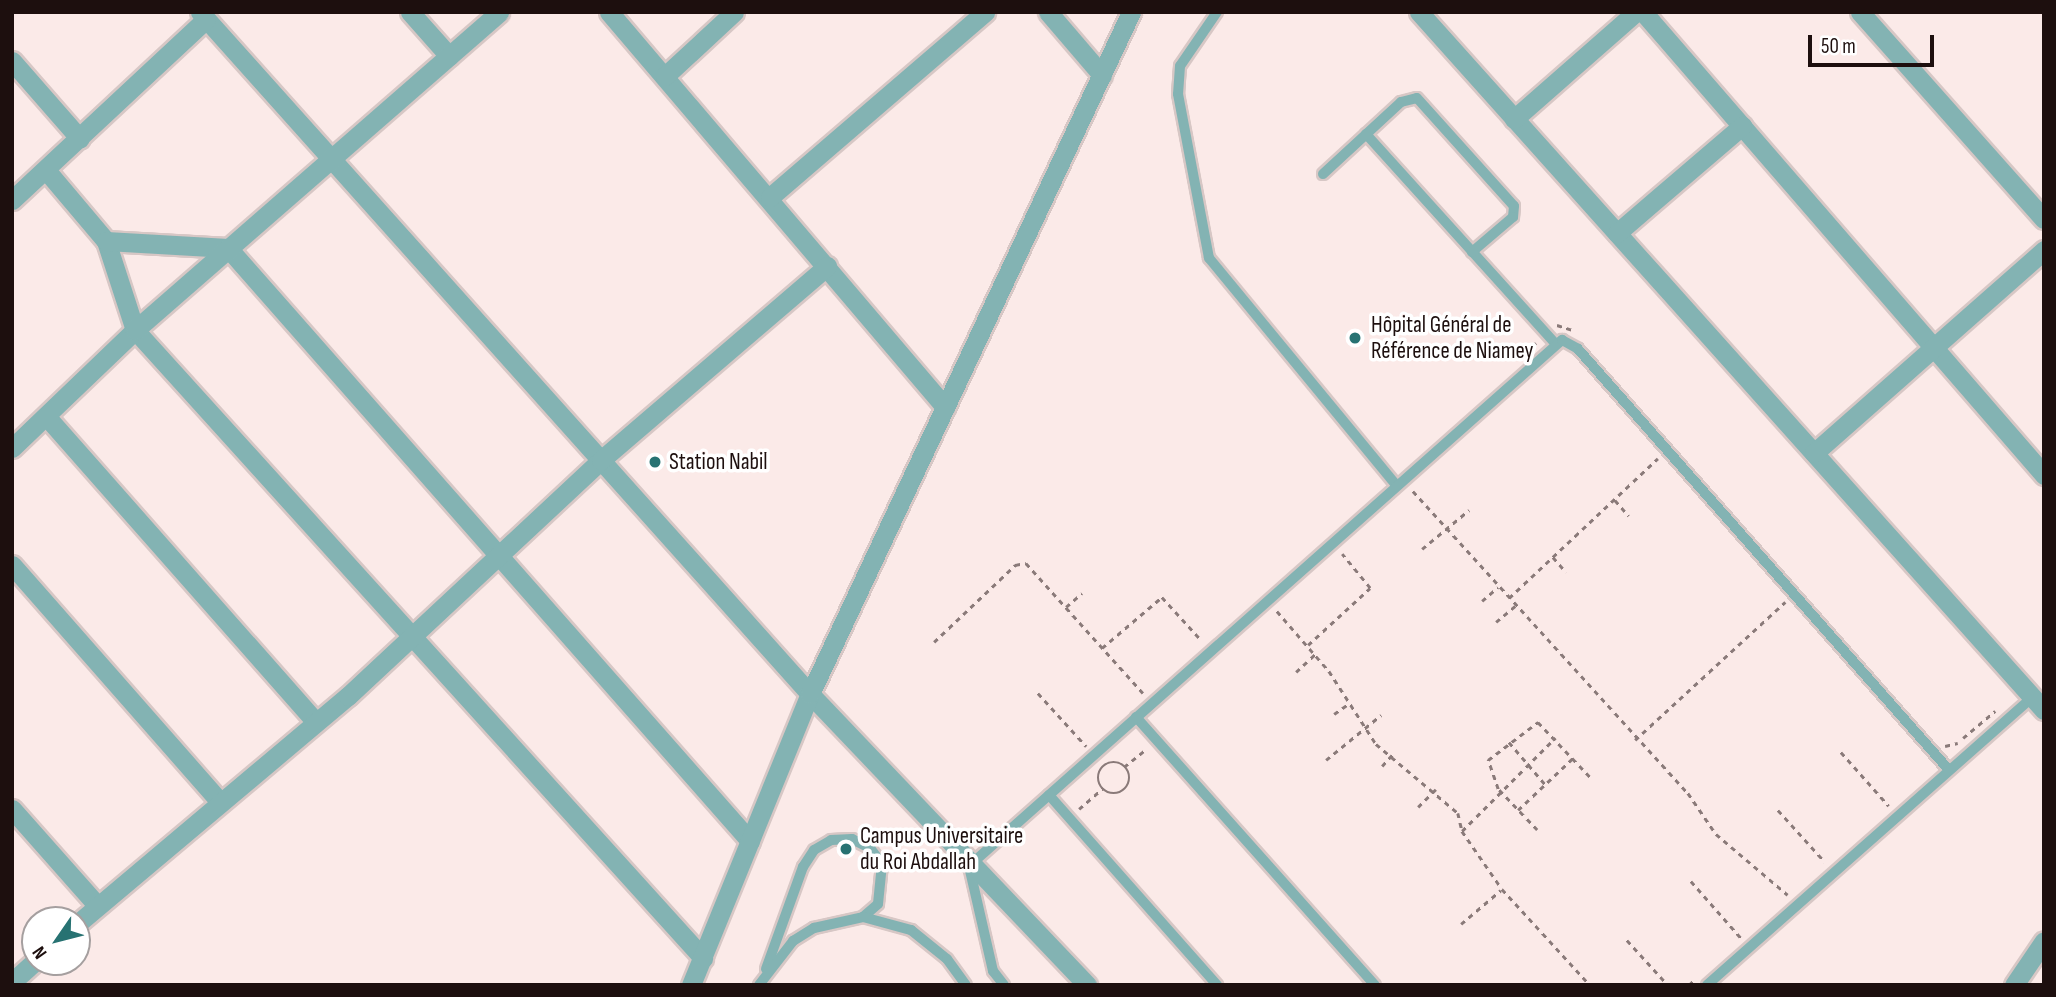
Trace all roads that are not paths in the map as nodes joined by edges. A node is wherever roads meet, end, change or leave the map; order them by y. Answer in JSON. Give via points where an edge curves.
{"nodes":[{"id":1,"x":410,"y":12,"type":"edge"},
{"id":2,"x":499,"y":12,"type":"edge"},
{"id":3,"x":609,"y":12,"type":"edge"},
{"id":4,"x":734,"y":12,"type":"edge"},
{"id":5,"x":985,"y":12,"type":"edge"},
{"id":6,"x":1048,"y":12,"type":"edge"},
{"id":7,"x":1131,"y":12,"type":"edge"},
{"id":8,"x":1217,"y":12,"type":"edge"},
{"id":9,"x":1419,"y":12,"type":"edge"},
{"id":10,"x":1636,"y":12,"type":"edge"},
{"id":11,"x":1643,"y":12,"type":"edge"},
{"id":12,"x":1860,"y":12,"type":"edge"},
{"id":13,"x":203,"y":16,"type":"edge"},
{"id":14,"x":449,"y":56,"type":"junction"},
{"id":15,"x":12,"y":61,"type":"edge"},
{"id":16,"x":1102,"y":75,"type":"junction"},
{"id":17,"x":665,"y":76,"type":"junction"},
{"id":18,"x":1514,"y":119,"type":"junction"},
{"id":19,"x":1742,"y":126,"type":"junction"},
{"id":20,"x":1366,"y":134,"type":"junction"},
{"id":21,"x":80,"y":139,"type":"junction"},
{"id":22,"x":331,"y":158,"type":"junction"},
{"id":23,"x":46,"y":170,"type":"junction"},
{"id":24,"x":1323,"y":174,"type":"dead end"},
{"id":25,"x":770,"y":197,"type":"junction"},
{"id":26,"x":12,"y":200,"type":"edge"},
{"id":27,"x":2044,"y":219,"type":"edge"},
{"id":28,"x":1617,"y":233,"type":"junction"},
{"id":29,"x":106,"y":241,"type":"junction"},
{"id":30,"x":228,"y":248,"type":"junction"},
{"id":31,"x":2044,"y":250,"type":"edge"},
{"id":32,"x":1472,"y":251,"type":"junction"},
{"id":33,"x":827,"y":266,"type":"junction"},
{"id":34,"x":135,"y":330,"type":"junction"},
{"id":35,"x":1555,"y":343,"type":"junction"},
{"id":36,"x":1934,"y":348,"type":"junction"},
{"id":37,"x":945,"y":407,"type":"junction"},
{"id":38,"x":46,"y":416,"type":"junction"},
{"id":39,"x":12,"y":448,"type":"edge"},
{"id":40,"x":1814,"y":453,"type":"junction"},
{"id":41,"x":601,"y":460,"type":"junction"},
{"id":42,"x":2042,"y":470,"type":"edge"},
{"id":43,"x":1399,"y":482,"type":"junction"},
{"id":44,"x":497,"y":554,"type":"junction"},
{"id":45,"x":12,"y":565,"type":"edge"},
{"id":46,"x":408,"y":634,"type":"junction"},
{"id":47,"x":810,"y":694,"type":"junction"},
{"id":48,"x":2038,"y":703,"type":"edge"},
{"id":49,"x":1136,"y":717,"type":"junction"},
{"id":50,"x":316,"y":722,"type":"junction"},
{"id":51,"x":1949,"y":771,"type":"junction"},
{"id":52,"x":1049,"y":795,"type":"junction"},
{"id":53,"x":220,"y":803,"type":"junction"},
{"id":54,"x":12,"y":809,"type":"edge"},
{"id":55,"x":750,"y":841,"type":"junction"},
{"id":56,"x":969,"y":866,"type":"junction"},
{"id":57,"x":97,"y":905,"type":"junction"},
{"id":58,"x":91,"y":911,"type":"edge"},
{"id":59,"x":863,"y":917,"type":"junction"},
{"id":60,"x":2044,"y":941,"type":"edge"},
{"id":61,"x":703,"y":958,"type":"junction"},
{"id":62,"x":766,"y":969,"type":"junction"},
{"id":63,"x":1709,"y":984,"type":"edge"},
{"id":64,"x":691,"y":985,"type":"edge"},
{"id":65,"x":759,"y":985,"type":"edge"},
{"id":66,"x":966,"y":985,"type":"edge"},
{"id":67,"x":1004,"y":985,"type":"edge"},
{"id":68,"x":1087,"y":985,"type":"edge"},
{"id":69,"x":1217,"y":985,"type":"edge"},
{"id":70,"x":1375,"y":985,"type":"edge"},
{"id":71,"x":2014,"y":985,"type":"edge"}],
"edges":[{"from":1,"to":14,"type":"street"},
{"from":2,"to":14,"type":"street"},
{"from":3,"to":17,"type":"street"},
{"from":4,"to":17,"type":"street"},
{"from":5,"to":25,"type":"street"},
{"from":6,"to":16,"type":"street"},
{"from":7,"to":16,"type":"street"},
{"from":8,"to":43,"type":"lane","via":[[1180,66],[1178,94],[1209,258]]},
{"from":9,"to":18,"type":"street"},
{"from":10,"to":18,"type":"street"},
{"from":11,"to":19,"type":"street"},
{"from":12,"to":27,"type":"street"},
{"from":13,"to":21,"type":"street"},
{"from":13,"to":22,"type":"street"},
{"from":14,"to":22,"type":"street"},
{"from":15,"to":21,"type":"street"},
{"from":16,"to":37,"type":"street"},
{"from":17,"to":25,"type":"street"},
{"from":18,"to":28,"type":"street"},
{"from":19,"to":28,"type":"street"},
{"from":19,"to":36,"type":"street"},
{"from":20,"to":24,"type":"lane"},
{"from":20,"to":32,"type":"lane"},
{"from":20,"to":32,"type":"lane","via":[[1401,102],[1418,98],[1514,206],[1513,217]]},
{"from":21,"to":23,"type":"street"},
{"from":22,"to":30,"type":"street"},
{"from":22,"to":41,"type":"street"},
{"from":23,"to":26,"type":"street"},
{"from":23,"to":29,"type":"street"},
{"from":25,"to":33,"type":"street"},
{"from":28,"to":40,"type":"street"},
{"from":29,"to":30,"type":"street"},
{"from":29,"to":34,"type":"street"},
{"from":30,"to":34,"type":"street"},
{"from":30,"to":44,"type":"street"},
{"from":31,"to":36,"type":"street"},
{"from":32,"to":35,"type":"lane"},
{"from":33,"to":37,"type":"street"},
{"from":33,"to":41,"type":"street"},
{"from":34,"to":38,"type":"street"},
{"from":34,"to":46,"type":"street"},
{"from":35,"to":43,"type":"lane"},
{"from":35,"to":51,"type":"lane","via":[[1570,340]]},
{"from":36,"to":40,"type":"street"},
{"from":36,"to":42,"type":"street"},
{"from":37,"to":47,"type":"street"},
{"from":38,"to":39,"type":"street"},
{"from":38,"to":50,"type":"street"},
{"from":40,"to":48,"type":"street"},
{"from":41,"to":44,"type":"street"},
{"from":41,"to":47,"type":"street"},
{"from":43,"to":49,"type":"lane"},
{"from":44,"to":46,"type":"street"},
{"from":44,"to":55,"type":"street"},
{"from":45,"to":53,"type":"street"},
{"from":46,"to":50,"type":"street"},
{"from":46,"to":61,"type":"street"},
{"from":47,"to":55,"type":"street"},
{"from":47,"to":56,"type":"street"},
{"from":48,"to":51,"type":"lane","via":[[2005,721]]},
{"from":49,"to":52,"type":"lane"},
{"from":49,"to":70,"type":"lane"},
{"from":50,"to":53,"type":"street"},
{"from":51,"to":63,"type":"lane"},
{"from":52,"to":56,"type":"lane"},
{"from":52,"to":69,"type":"lane"},
{"from":53,"to":57,"type":"street"},
{"from":54,"to":57,"type":"street"},
{"from":55,"to":61,"type":"street"},
{"from":56,"to":67,"type":"lane","via":[[993,971]]},
{"from":56,"to":68,"type":"street"},
{"from":57,"to":58,"type":"street"},
{"from":59,"to":62,"type":"lane","via":[[814,928]]},
{"from":59,"to":62,"type":"lane","via":[[878,904],[882,864],[870,848],[852,839],[831,839],[803,867]]},
{"from":59,"to":66,"type":"lane","via":[[911,930],[947,959]]},
{"from":60,"to":71,"type":"street"},
{"from":61,"to":64,"type":"street"},
{"from":62,"to":65,"type":"lane"}]}
